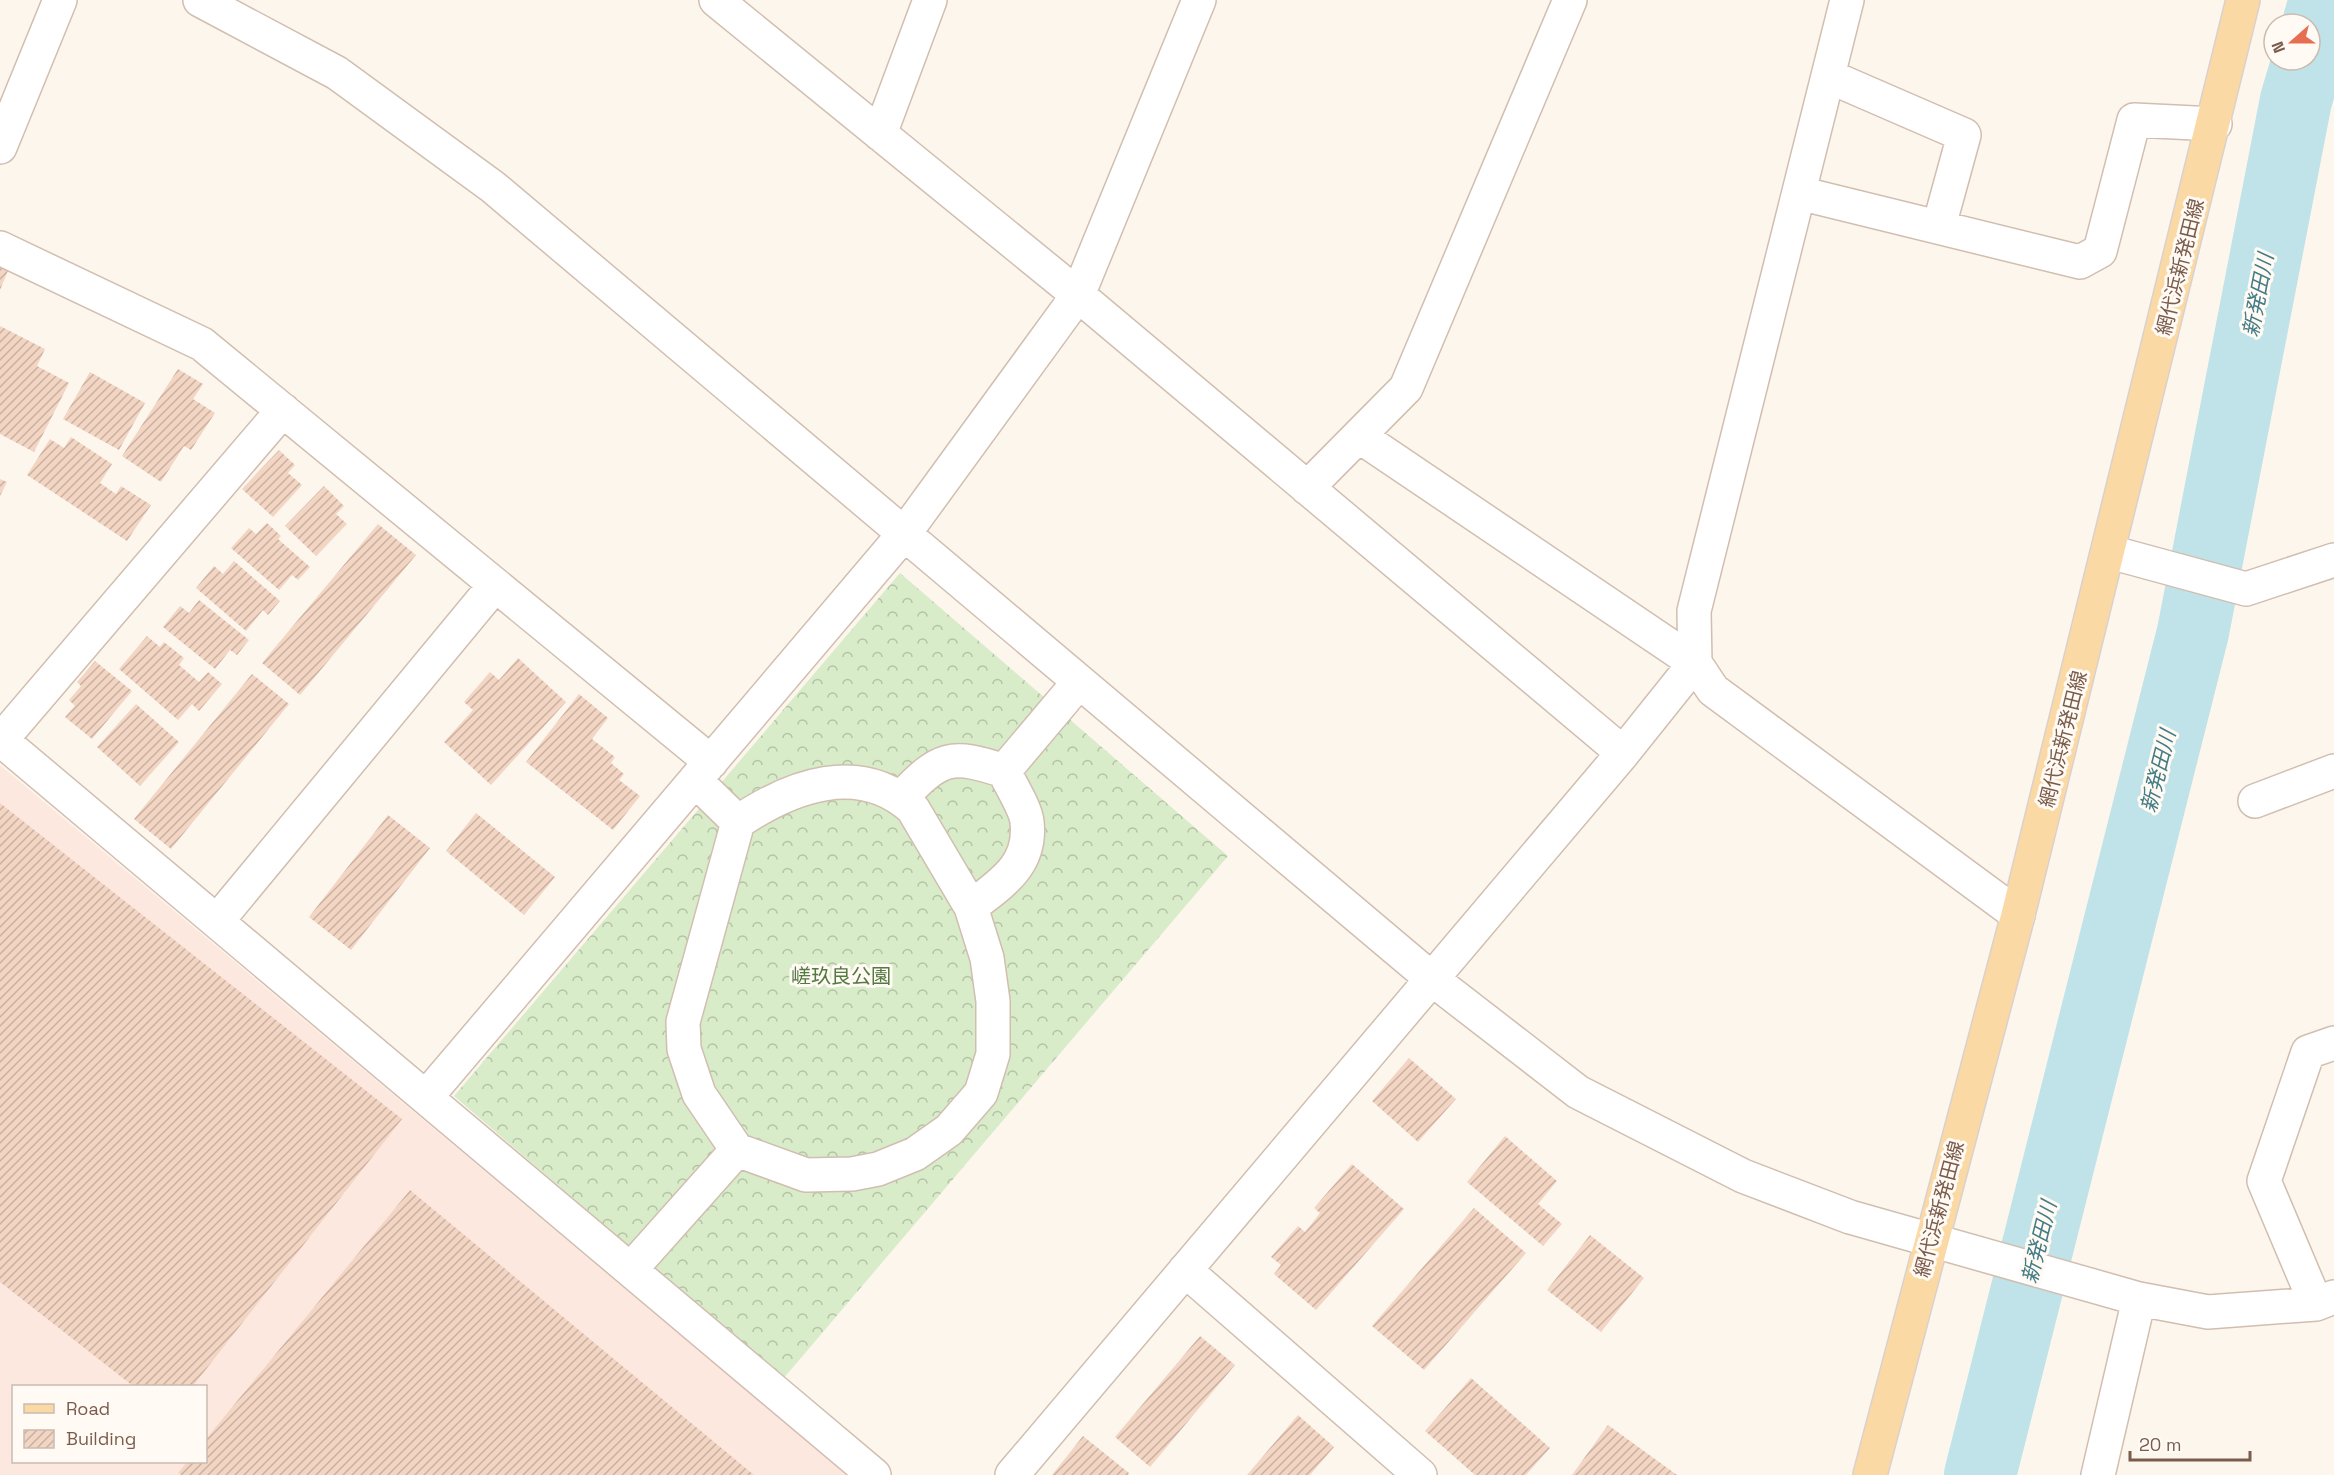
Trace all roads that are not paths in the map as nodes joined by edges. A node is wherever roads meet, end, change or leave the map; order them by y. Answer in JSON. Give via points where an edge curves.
{"nodes":[{"id":1,"x":60,"y":0,"type":"edge"},
{"id":2,"x":200,"y":0,"type":"edge"},
{"id":3,"x":716,"y":0,"type":"edge"},
{"id":4,"x":930,"y":0,"type":"edge"},
{"id":5,"x":1199,"y":0,"type":"edge"},
{"id":6,"x":1570,"y":0,"type":"edge"},
{"id":7,"x":1847,"y":0,"type":"edge"},
{"id":8,"x":2243,"y":0,"type":"edge"},
{"id":9,"x":1828,"y":76,"type":"junction"},
{"id":10,"x":2215,"y":124,"type":"junction"},
{"id":11,"x":880,"y":134,"type":"junction"},
{"id":12,"x":0,"y":147,"type":"edge"},
{"id":13,"x":1799,"y":193,"type":"junction"},
{"id":14,"x":1939,"y":226,"type":"junction"},
{"id":15,"x":0,"y":248,"type":"edge"},
{"id":16,"x":1078,"y":295,"type":"junction"},
{"id":17,"x":283,"y":410,"type":"junction"},
{"id":18,"x":1359,"y":436,"type":"junction"},
{"id":19,"x":1307,"y":488,"type":"junction"},
{"id":20,"x":904,"y":534,"type":"junction"},
{"id":21,"x":2110,"y":552,"type":"junction"},
{"id":22,"x":2334,"y":560,"type":"edge"},
{"id":23,"x":495,"y":585,"type":"junction"},
{"id":24,"x":1695,"y":663,"type":"junction"},
{"id":25,"x":1079,"y":682,"type":"junction"},
{"id":26,"x":1,"y":740,"type":"edge"},
{"id":27,"x":1623,"y":753,"type":"junction"},
{"id":28,"x":703,"y":771,"type":"junction"},
{"id":29,"x":1004,"y":771,"type":"junction"},
{"id":30,"x":2334,"y":771,"type":"edge"},
{"id":31,"x":901,"y":798,"type":"junction"},
{"id":32,"x":2255,"y":801,"type":"dead end"},
{"id":33,"x":738,"y":822,"type":"junction"},
{"id":34,"x":971,"y":907,"type":"junction"},
{"id":35,"x":2018,"y":915,"type":"junction"},
{"id":36,"x":218,"y":920,"type":"junction"},
{"id":37,"x":1432,"y":979,"type":"junction"},
{"id":38,"x":2334,"y":1043,"type":"edge"},
{"id":39,"x":427,"y":1096,"type":"junction"},
{"id":40,"x":737,"y":1150,"type":"junction"},
{"id":41,"x":1930,"y":1241,"type":"junction"},
{"id":42,"x":631,"y":1269,"type":"junction"},
{"id":43,"x":1185,"y":1270,"type":"junction"},
{"id":44,"x":2139,"y":1299,"type":"junction"},
{"id":45,"x":2325,"y":1300,"type":"edge"},
{"id":46,"x":874,"y":1475,"type":"edge"},
{"id":47,"x":1012,"y":1475,"type":"edge"},
{"id":48,"x":1420,"y":1475,"type":"edge"},
{"id":49,"x":1870,"y":1475,"type":"edge"},
{"id":50,"x":2098,"y":1475,"type":"edge"}],
"edges":[{"from":1,"to":12,"type":"street"},
{"from":2,"to":20,"type":"street","via":[[337,73],[493,187]]},
{"from":3,"to":11,"type":"street"},
{"from":4,"to":11,"type":"street"},
{"from":5,"to":16,"type":"street"},
{"from":6,"to":18,"type":"street","via":[[1406,388]]},
{"from":7,"to":9,"type":"street"},
{"from":8,"to":10,"type":"main road","name":"網代浜新発田線"},
{"from":9,"to":13,"type":"street"},
{"from":9,"to":14,"type":"street","via":[[1965,135]]},
{"from":10,"to":14,"type":"street","via":[[2134,120],[2100,251],[2080,262]]},
{"from":10,"to":21,"type":"main road","name":"網代浜新発田線"},
{"from":11,"to":16,"type":"street"},
{"from":13,"to":14,"type":"street"},
{"from":13,"to":24,"type":"street","via":[[1694,611]]},
{"from":15,"to":17,"type":"street","via":[[202,344]]},
{"from":16,"to":19,"type":"street"},
{"from":16,"to":20,"type":"street"},
{"from":17,"to":23,"type":"street"},
{"from":17,"to":26,"type":"street"},
{"from":18,"to":19,"type":"street"},
{"from":18,"to":24,"type":"street"},
{"from":19,"to":27,"type":"street"},
{"from":20,"to":25,"type":"street"},
{"from":20,"to":28,"type":"street"},
{"from":21,"to":22,"type":"street","via":[[2246,589]]},
{"from":21,"to":35,"type":"main road","name":"網代浜新発田線"},
{"from":23,"to":28,"type":"street"},
{"from":23,"to":36,"type":"street"},
{"from":24,"to":27,"type":"street"},
{"from":24,"to":35,"type":"street","via":[[1713,690]]},
{"from":25,"to":29,"type":"street"},
{"from":25,"to":37,"type":"street"},
{"from":26,"to":36,"type":"street"},
{"from":27,"to":37,"type":"street"},
{"from":28,"to":33,"type":"street"},
{"from":28,"to":39,"type":"street"},
{"from":29,"to":31,"type":"street","via":[[969,760],[952,760],[926,771]]},
{"from":29,"to":34,"type":"street","via":[[1027,821],[1025,846],[1016,870]]},
{"from":30,"to":32,"type":"street"},
{"from":31,"to":33,"type":"street","via":[[871,783],[824,783],[764,804]]},
{"from":31,"to":34,"type":"street","via":[[913,809]]},
{"from":33,"to":40,"type":"street","via":[[683,1022],[684,1050],[699,1094]]},
{"from":34,"to":40,"type":"street","via":[[987,958],[993,1001],[993,1054],[981,1093],[949,1130],[915,1154],[852,1174],[806,1175]]},
{"from":35,"to":41,"type":"main road","name":"網代浜新発田線"},
{"from":36,"to":39,"type":"street"},
{"from":37,"to":41,"type":"street","via":[[1578,1092],[1743,1176],[1850,1217]]},
{"from":37,"to":43,"type":"street"},
{"from":38,"to":45,"type":"street","via":[[2308,1052],[2264,1181]]},
{"from":39,"to":42,"type":"street"},
{"from":40,"to":42,"type":"street"},
{"from":41,"to":44,"type":"street"},
{"from":41,"to":49,"type":"main road","name":"網代浜新発田線"},
{"from":42,"to":46,"type":"street"},
{"from":43,"to":47,"type":"street"},
{"from":43,"to":48,"type":"street"},
{"from":44,"to":45,"type":"street","via":[[2208,1312]]},
{"from":44,"to":50,"type":"street"}]}
